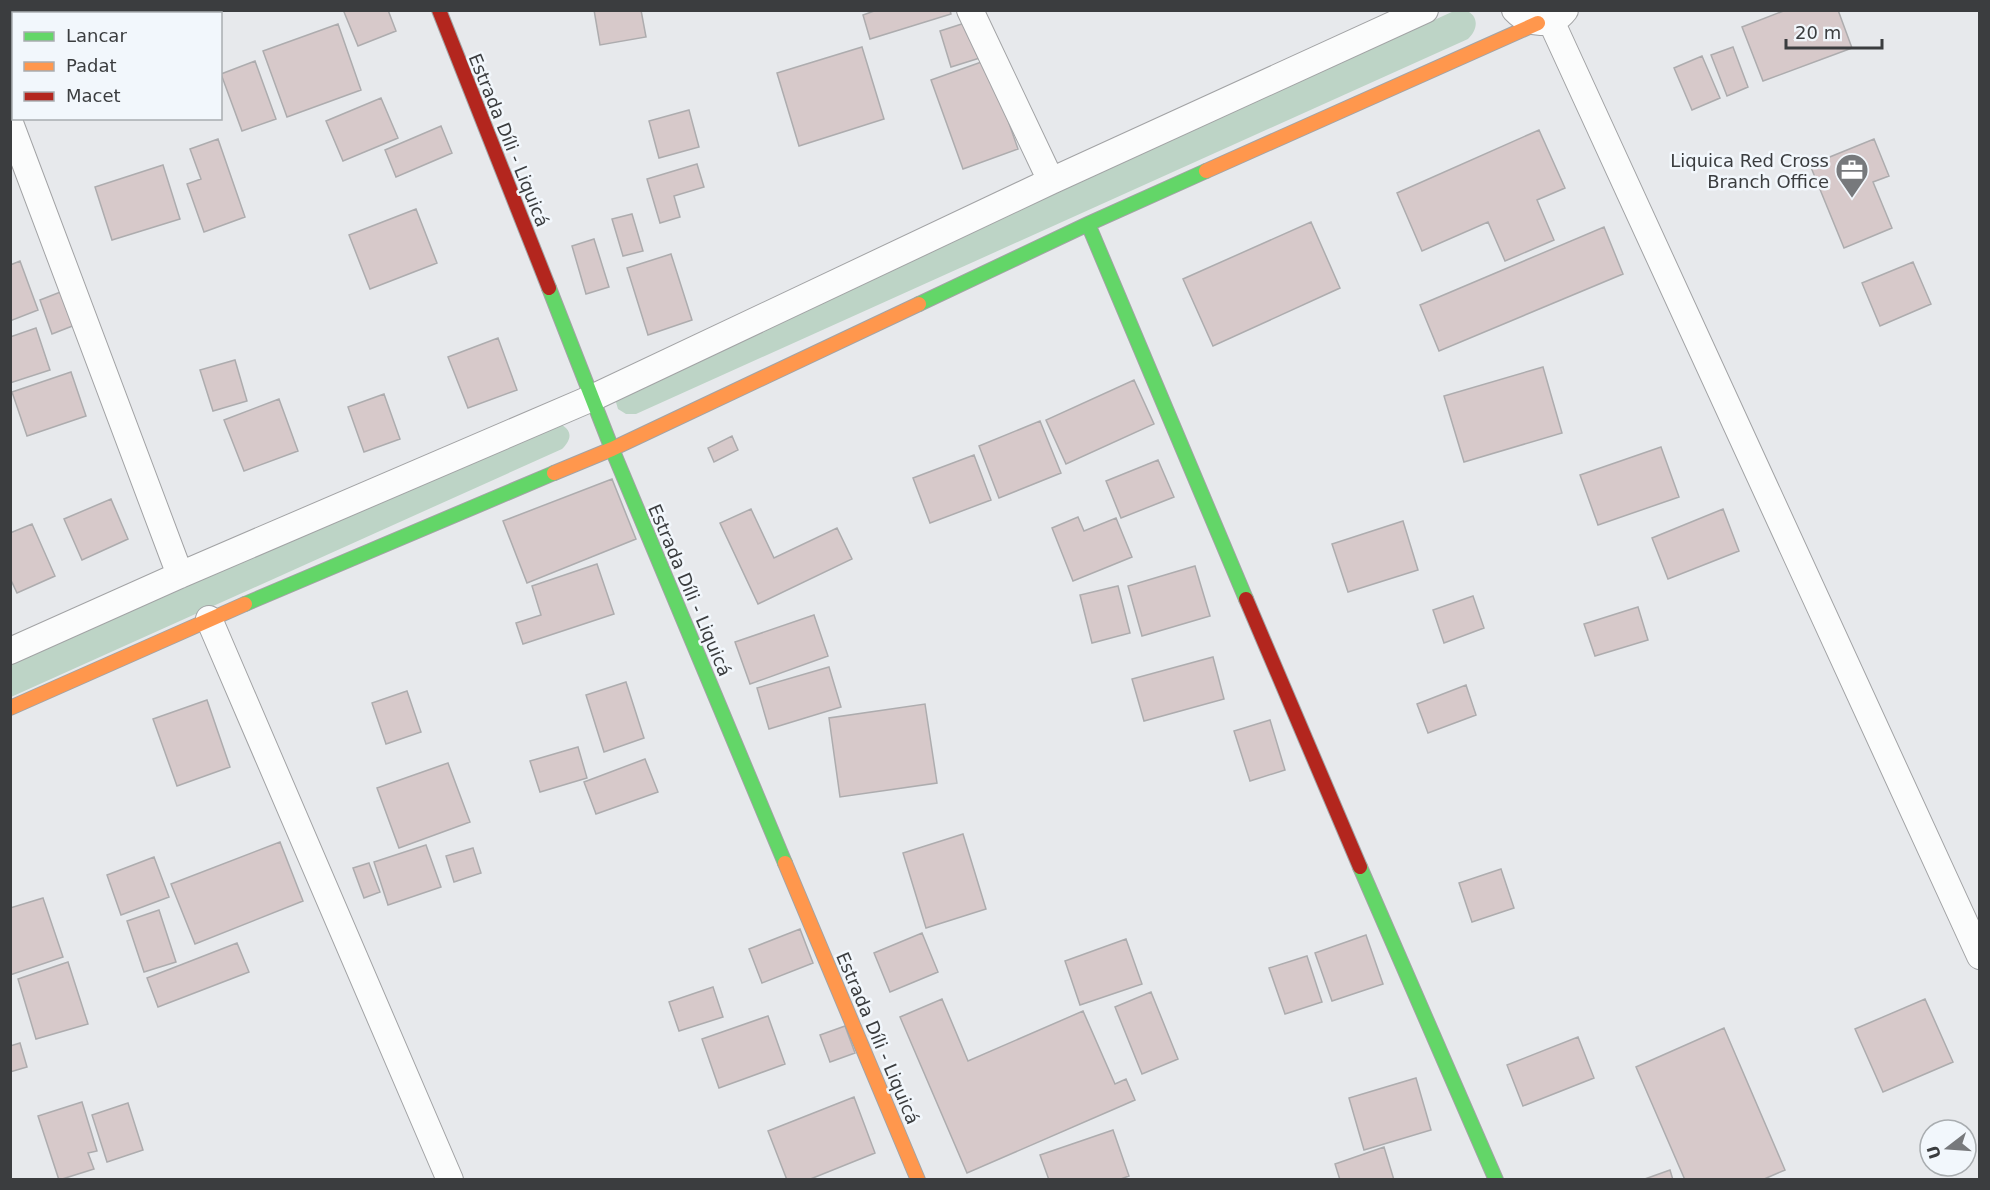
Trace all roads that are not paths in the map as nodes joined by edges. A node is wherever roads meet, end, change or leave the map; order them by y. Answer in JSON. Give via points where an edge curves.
{"nodes":[{"id":1,"x":439,"y":10,"type":"edge"},
{"id":2,"x":970,"y":10,"type":"edge"},
{"id":3,"x":1425,"y":10,"type":"edge"},
{"id":4,"x":1515,"y":10,"type":"edge"},
{"id":5,"x":1551,"y":18,"type":"edge"},
{"id":6,"x":10,"y":123,"type":"edge"},
{"id":7,"x":1051,"y":181,"type":"junction"},
{"id":8,"x":1088,"y":224,"type":"junction"},
{"id":9,"x":592,"y":398,"type":"junction"},
{"id":10,"x":612,"y":449,"type":"junction"},
{"id":11,"x":180,"y":575,"type":"junction"},
{"id":12,"x":209,"y":619,"type":"junction"},
{"id":13,"x":10,"y":651,"type":"edge"},
{"id":14,"x":10,"y":708,"type":"edge"},
{"id":15,"x":1980,"y":956,"type":"edge"},
{"id":16,"x":450,"y":1179,"type":"edge"},
{"id":17,"x":918,"y":1179,"type":"edge"},
{"id":18,"x":1496,"y":1179,"type":"edge"}],
"edges":[{"from":1,"to":9,"type":"street","name":"Estrada Díli - Liquicá"},
{"from":2,"to":7,"type":"street"},
{"from":3,"to":7,"type":"street"},
{"from":4,"to":5,"type":"street","via":[[1521,18]]},
{"from":5,"to":8,"type":"street"},
{"from":5,"to":15,"type":"street"},
{"from":6,"to":11,"type":"street"},
{"from":7,"to":9,"type":"street"},
{"from":8,"to":10,"type":"street"},
{"from":8,"to":18,"type":"street","via":[[1312,758]]},
{"from":9,"to":10,"type":"street","name":"Estrada Díli - Liquicá"},
{"from":9,"to":11,"type":"street"},
{"from":10,"to":12,"type":"street"},
{"from":10,"to":17,"type":"street","name":"Estrada Díli - Liquicá"},
{"from":11,"to":13,"type":"street"},
{"from":12,"to":14,"type":"street"},
{"from":12,"to":16,"type":"street"}]}
